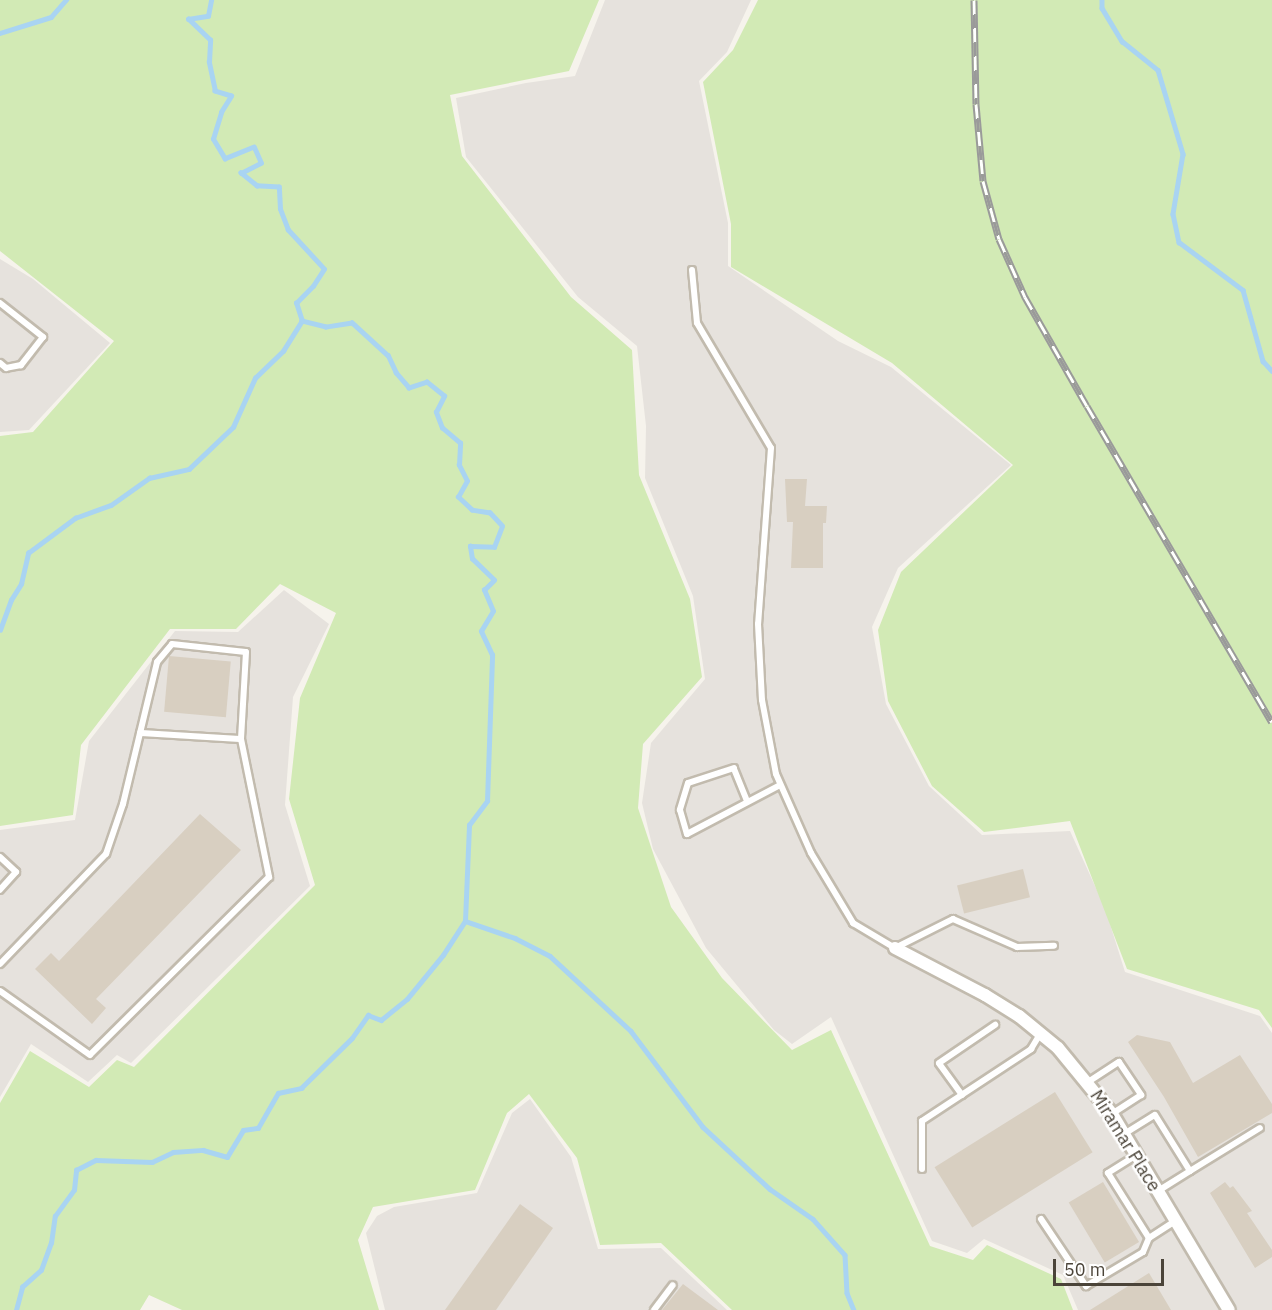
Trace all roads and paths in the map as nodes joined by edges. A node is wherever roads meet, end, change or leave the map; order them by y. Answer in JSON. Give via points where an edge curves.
{"nodes":[{"id":1,"x":692,"y":270,"type":"dead end"},
{"id":2,"x":0,"y":303,"type":"edge"},
{"id":3,"x":0,"y":363,"type":"edge"},
{"id":4,"x":140,"y":733,"type":"junction"},
{"id":5,"x":242,"y":739,"type":"junction"},
{"id":6,"x":780,"y":785,"type":"junction"},
{"id":7,"x":747,"y":801,"type":"junction"},
{"id":8,"x":0,"y":857,"type":"edge"},
{"id":9,"x":0,"y":890,"type":"edge"},
{"id":10,"x":1054,"y":946,"type":"dead end"},
{"id":11,"x":895,"y":948,"type":"junction"},
{"id":12,"x":0,"y":964,"type":"edge"},
{"id":13,"x":0,"y":992,"type":"edge"},
{"id":14,"x":995,"y":1025,"type":"dead end"},
{"id":15,"x":1041,"y":1034,"type":"junction"},
{"id":16,"x":1088,"y":1082,"type":"junction"},
{"id":17,"x":962,"y":1095,"type":"junction"},
{"id":18,"x":1112,"y":1114,"type":"junction"},
{"id":19,"x":1260,"y":1128,"type":"dead end"},
{"id":20,"x":1123,"y":1135,"type":"junction"},
{"id":21,"x":1135,"y":1156,"type":"junction"},
{"id":22,"x":922,"y":1169,"type":"dead end"},
{"id":23,"x":1190,"y":1171,"type":"junction"},
{"id":24,"x":1157,"y":1192,"type":"junction"},
{"id":25,"x":1041,"y":1219,"type":"dead end"},
{"id":26,"x":1175,"y":1221,"type":"junction"},
{"id":27,"x":1149,"y":1238,"type":"junction"},
{"id":28,"x":673,"y":1285,"type":"dead end"},
{"id":29,"x":654,"y":1310,"type":"edge"},
{"id":30,"x":1229,"y":1310,"type":"edge"}],
"edges":[{"from":1,"to":6,"type":"lane","via":[[697,323],[771,448],[758,624],[762,700]]},
{"from":2,"to":3,"type":"lane","via":[[44,337],[21,365],[6,368]]},
{"from":4,"to":5,"type":"lane"},
{"from":4,"to":5,"type":"lane","via":[[157,662],[172,644],[246,652]]},
{"from":4,"to":12,"type":"lane","via":[[106,854]]},
{"from":5,"to":13,"type":"lane","via":[[269,877],[90,1055]]},
{"from":6,"to":7,"type":"lane"},
{"from":6,"to":11,"type":"lane","via":[[811,853],[853,923]]},
{"from":7,"to":7,"type":"lane","via":[[697,829],[687,834],[680,810],[688,783],[734,768]]},
{"from":8,"to":9,"type":"lane","via":[[16,872]]},
{"from":10,"to":11,"type":"lane","via":[[1017,948],[953,919]]},
{"from":11,"to":15,"type":"street","name":"Miramar Place","via":[[985,995]]},
{"from":14,"to":17,"type":"lane","via":[[939,1063]]},
{"from":15,"to":16,"type":"street","name":"Miramar Place"},
{"from":15,"to":17,"type":"lane","via":[[1031,1049]]},
{"from":16,"to":18,"type":"street","name":"Miramar Place"},
{"from":16,"to":18,"type":"lane","via":[[1119,1062],[1141,1095]]},
{"from":17,"to":22,"type":"lane","via":[[922,1121]]},
{"from":18,"to":20,"type":"street","name":"Miramar Place"},
{"from":19,"to":23,"type":"lane"},
{"from":20,"to":21,"type":"street","name":"Miramar Place"},
{"from":20,"to":23,"type":"lane","via":[[1155,1115]]},
{"from":21,"to":24,"type":"street","name":"Miramar Place"},
{"from":21,"to":27,"type":"lane","via":[[1108,1173]]},
{"from":23,"to":24,"type":"lane"},
{"from":24,"to":26,"type":"street","name":"Miramar Place"},
{"from":25,"to":27,"type":"lane","via":[[1086,1286],[1143,1252]]},
{"from":26,"to":27,"type":"lane"},
{"from":26,"to":30,"type":"street","name":"Miramar Place"},
{"from":28,"to":29,"type":"lane"}]}
